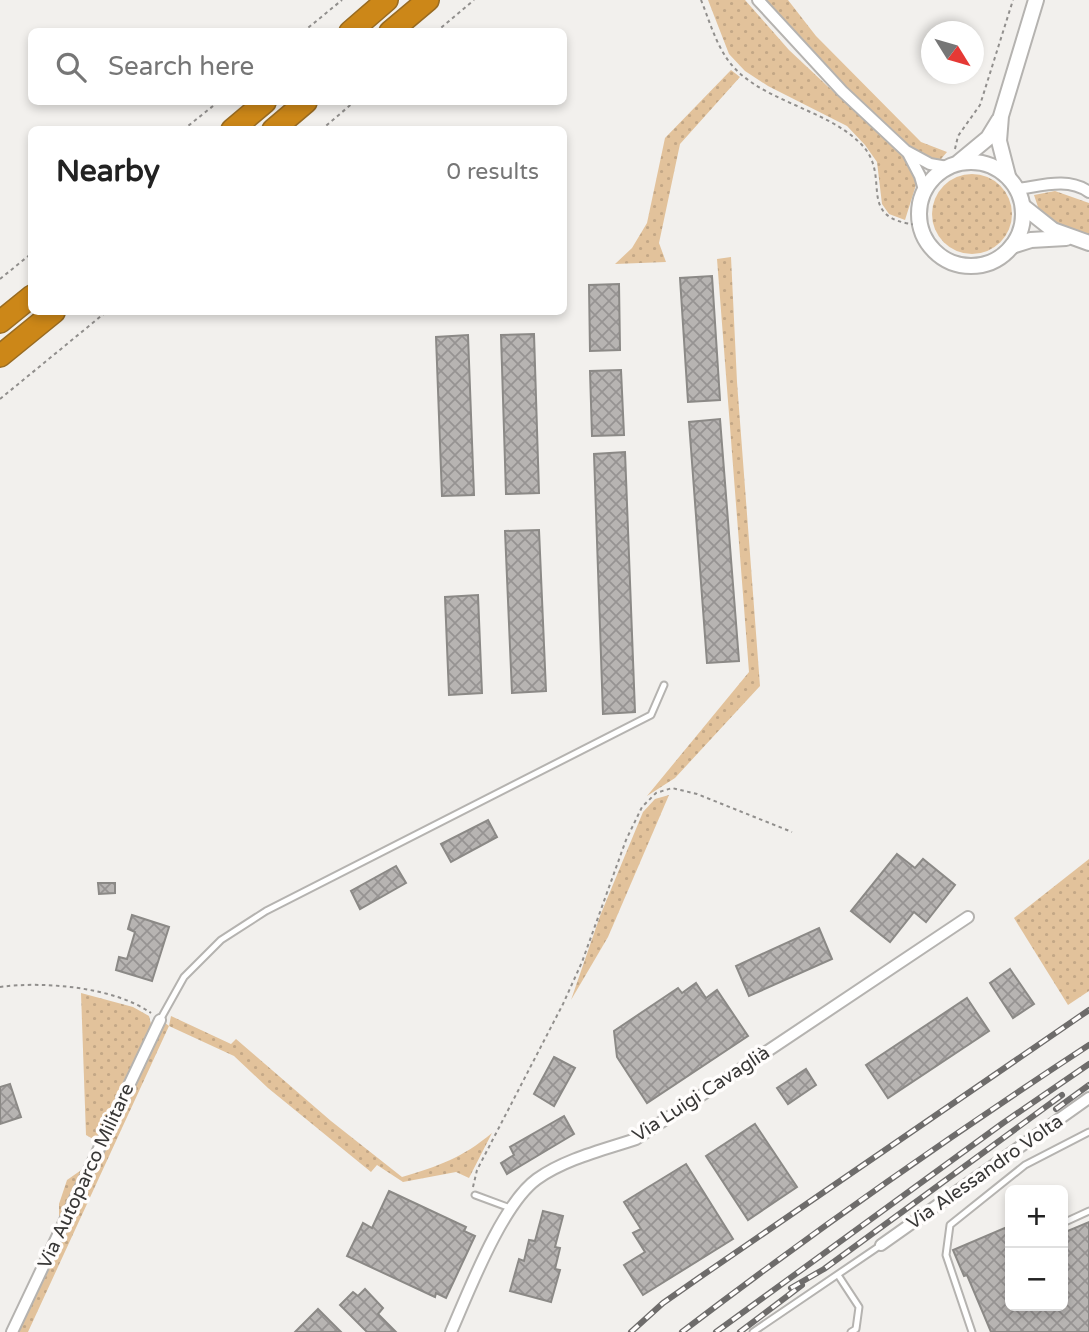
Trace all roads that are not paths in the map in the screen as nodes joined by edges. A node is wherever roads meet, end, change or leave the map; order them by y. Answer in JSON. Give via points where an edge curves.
{"nodes":[{"id":1,"x":387,"y":0,"type":"edge"},
{"id":2,"x":428,"y":0,"type":"edge"},
{"id":3,"x":758,"y":0,"type":"edge"},
{"id":4,"x":1036,"y":0,"type":"edge"},
{"id":5,"x":355,"y":28,"type":"edge"},
{"id":6,"x":395,"y":28,"type":"edge"},
{"id":7,"x":261,"y":105,"type":"edge"},
{"id":8,"x":302,"y":105,"type":"edge"},
{"id":9,"x":1001,"y":116,"type":"junction"},
{"id":10,"x":237,"y":126,"type":"edge"},
{"id":11,"x":278,"y":126,"type":"edge"},
{"id":12,"x":906,"y":151,"type":"junction"},
{"id":13,"x":954,"y":164,"type":"junction"},
{"id":14,"x":1008,"y":176,"type":"junction"},
{"id":15,"x":1018,"y":189,"type":"junction"},
{"id":16,"x":924,"y":190,"type":"junction"},
{"id":17,"x":1089,"y":192,"type":"edge"},
{"id":18,"x":1024,"y":207,"type":"junction"},
{"id":19,"x":1082,"y":241,"type":"edge"},
{"id":20,"x":1012,"y":246,"type":"junction"},
{"id":21,"x":28,"y":299,"type":"edge"},
{"id":22,"x":50,"y":315,"type":"edge"},
{"id":23,"x":0,"y":322,"type":"edge"},
{"id":24,"x":0,"y":356,"type":"edge"},
{"id":25,"x":664,"y":685,"type":"dead end"},
{"id":26,"x":968,"y":917,"type":"dead end"},
{"id":27,"x":160,"y":1020,"type":"joint"},
{"id":28,"x":1089,"y":1098,"type":"edge"},
{"id":29,"x":1089,"y":1132,"type":"edge"},
{"id":30,"x":475,"y":1195,"type":"road end"},
{"id":31,"x":510,"y":1208,"type":"junction"},
{"id":32,"x":1089,"y":1211,"type":"edge"},
{"id":33,"x":1068,"y":1221,"type":"edge"},
{"id":34,"x":881,"y":1245,"type":"joint"},
{"id":35,"x":838,"y":1275,"type":"junction"},
{"id":36,"x":12,"y":1332,"type":"edge"},
{"id":37,"x":451,"y":1332,"type":"edge"},
{"id":38,"x":753,"y":1332,"type":"edge"},
{"id":39,"x":851,"y":1332,"type":"edge"},
{"id":40,"x":972,"y":1332,"type":"edge"}],
"edges":[{"from":1,"to":5,"type":"highway"},
{"from":2,"to":6,"type":"highway"},
{"from":3,"to":12,"type":"street","via":[[842,91]]},
{"from":4,"to":9,"type":"street"},
{"from":7,"to":10,"type":"highway"},
{"from":8,"to":11,"type":"highway"},
{"from":9,"to":13,"type":"street","via":[[988,138]]},
{"from":9,"to":14,"type":"street","via":[[999,141]]},
{"from":12,"to":13,"type":"street","via":[[930,164]]},
{"from":12,"to":16,"type":"street"},
{"from":13,"to":14,"type":"street","via":[[975,161]]},
{"from":13,"to":16,"type":"street","via":[[933,177]]},
{"from":14,"to":15,"type":"street"},
{"from":15,"to":17,"type":"street","via":[[1063,183]]},
{"from":15,"to":18,"type":"street"},
{"from":16,"to":20,"type":"street","via":[[919,225],[937,255],[951,263],[984,265]]},
{"from":18,"to":19,"type":"street","via":[[1053,230]]},
{"from":18,"to":20,"type":"street","via":[[1022,227]]},
{"from":19,"to":20,"type":"street","via":[[1031,240]]},
{"from":21,"to":23,"type":"highway"},
{"from":22,"to":24,"type":"highway"},
{"from":25,"to":27,"type":"lane","via":[[651,715],[265,911],[221,940],[184,977]]},
{"from":26,"to":31,"type":"street","name":"Via Luigi Cavaglià","via":[[636,1139],[576,1159],[536,1180]]},
{"from":27,"to":36,"type":"street","name":"Via Autoparco Militare"},
{"from":28,"to":34,"type":"street","name":"Via Alessandro Volta"},
{"from":29,"to":40,"type":"lane","via":[[1025,1165],[950,1226],[946,1255]]},
{"from":30,"to":31,"type":"lane"},
{"from":31,"to":37,"type":"street","name":"Via Luigi Cavaglià"},
{"from":32,"to":33,"type":"lane"},
{"from":34,"to":35,"type":"lane"},
{"from":35,"to":38,"type":"lane"},
{"from":35,"to":39,"type":"lane","via":[[859,1307],[856,1329]]}]}
